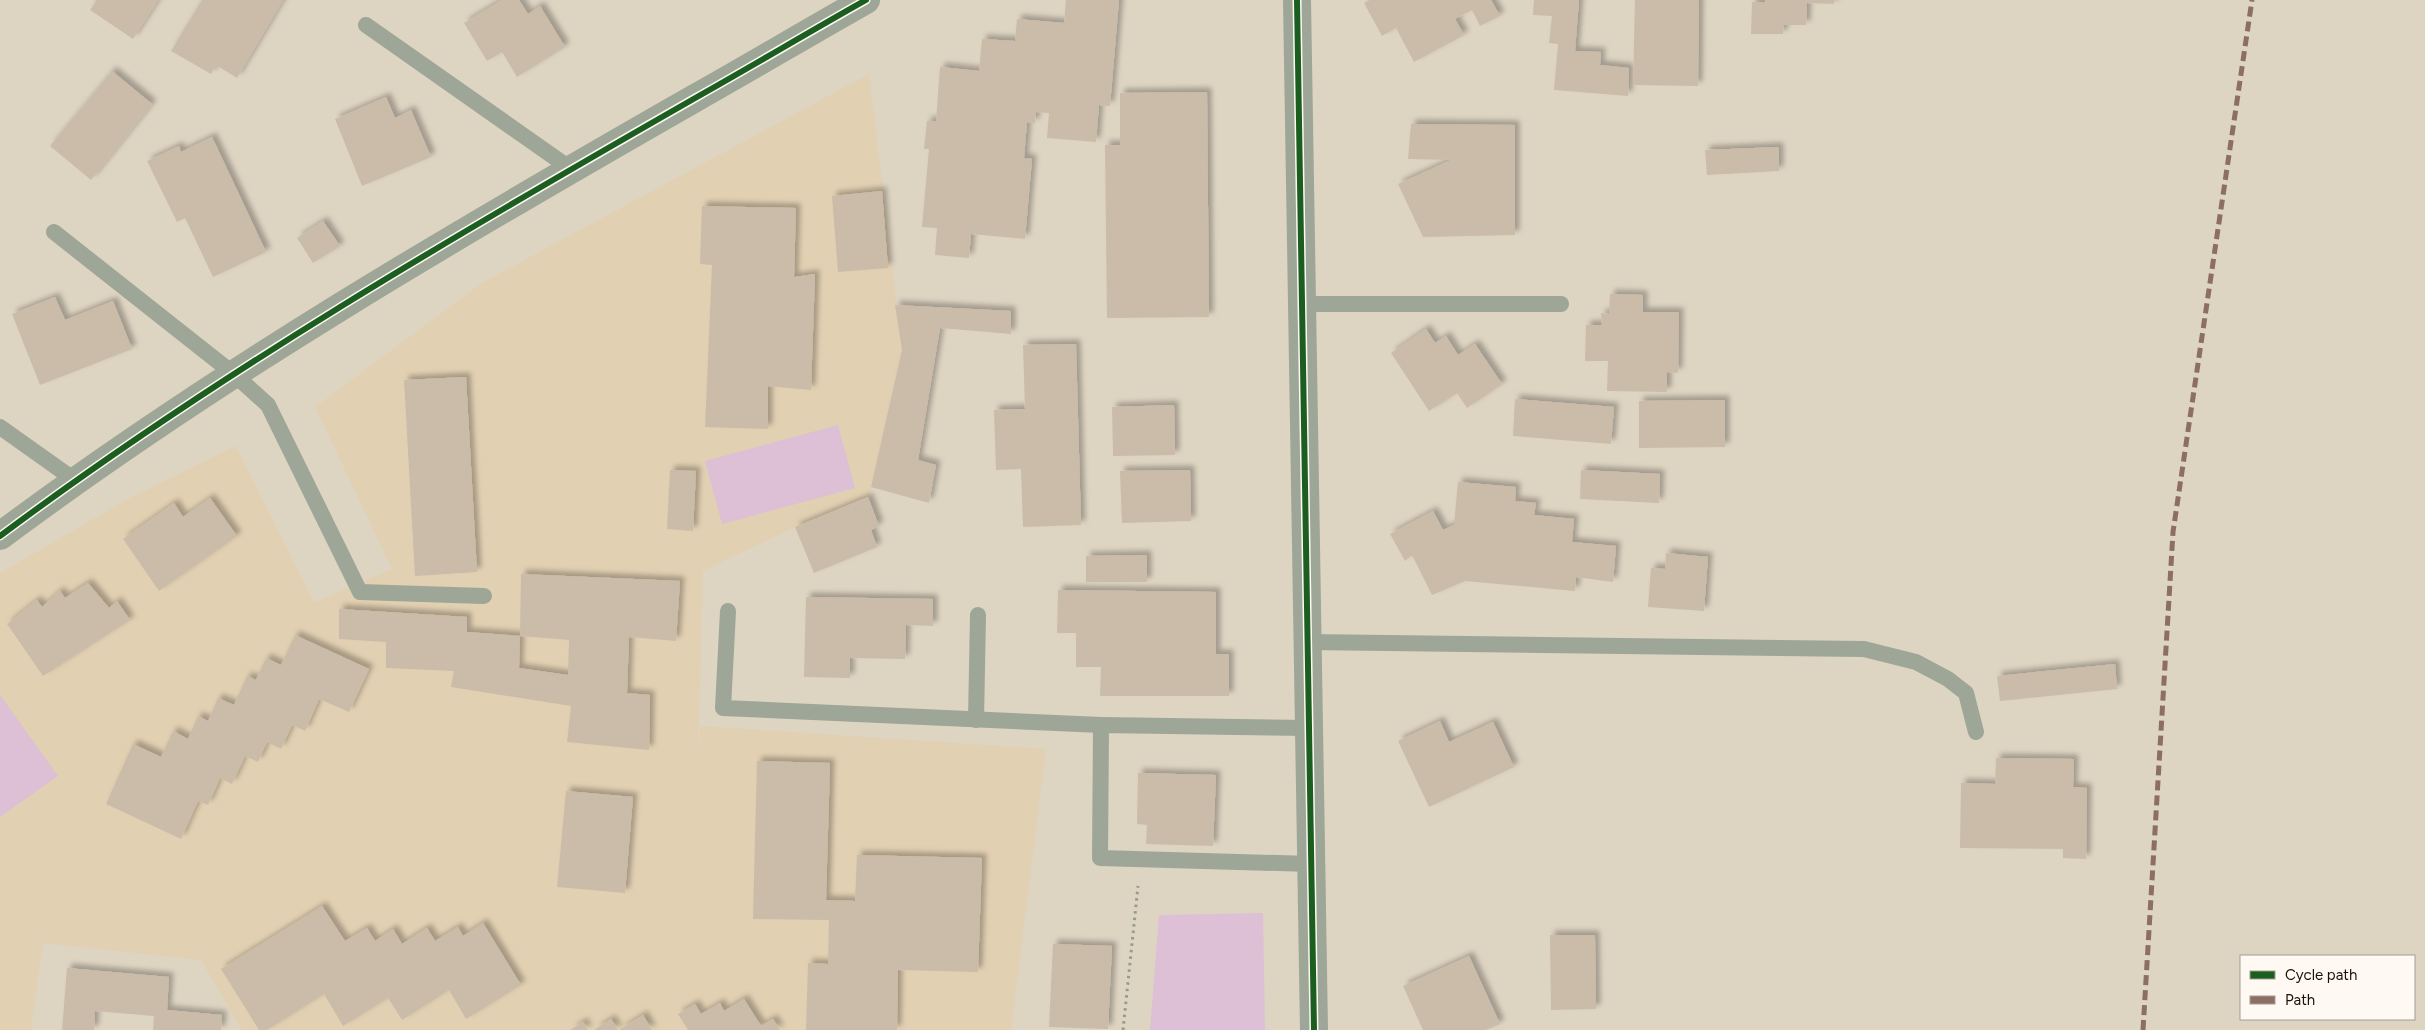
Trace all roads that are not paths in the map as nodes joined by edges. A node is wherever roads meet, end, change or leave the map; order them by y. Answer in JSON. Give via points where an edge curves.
{"nodes":[{"id":1,"x":866,"y":0,"type":"edge"},
{"id":2,"x":1279,"y":0,"type":"edge"},
{"id":3,"x":1297,"y":0,"type":"edge"},
{"id":4,"x":366,"y":24,"type":"dead end"},
{"id":5,"x":1298,"y":66,"type":"junction"},
{"id":6,"x":571,"y":169,"type":"junction"},
{"id":7,"x":54,"y":232,"type":"dead end"},
{"id":8,"x":1302,"y":304,"type":"junction"},
{"id":9,"x":1561,"y":304,"type":"dead end"},
{"id":10,"x":235,"y":375,"type":"junction"},
{"id":11,"x":0,"y":427,"type":"edge"},
{"id":12,"x":76,"y":481,"type":"junction"},
{"id":13,"x":0,"y":536,"type":"edge"},
{"id":14,"x":484,"y":596,"type":"dead end"},
{"id":15,"x":728,"y":611,"type":"dead end"},
{"id":16,"x":978,"y":615,"type":"dead end"},
{"id":17,"x":1307,"y":642,"type":"junction"},
{"id":18,"x":976,"y":720,"type":"junction"},
{"id":19,"x":1102,"y":725,"type":"junction"},
{"id":20,"x":1309,"y":728,"type":"junction"},
{"id":21,"x":1976,"y":732,"type":"dead end"},
{"id":22,"x":1311,"y":864,"type":"junction"},
{"id":23,"x":1314,"y":1030,"type":"edge"}],
"edges":[{"from":1,"to":6,"type":"street"},
{"from":2,"to":5,"type":"street"},
{"from":3,"to":5,"type":"street"},
{"from":4,"to":6,"type":"lane"},
{"from":5,"to":8,"type":"street"},
{"from":6,"to":10,"type":"street","via":[[390,276]]},
{"from":7,"to":10,"type":"lane"},
{"from":8,"to":9,"type":"lane"},
{"from":8,"to":17,"type":"street"},
{"from":10,"to":12,"type":"street"},
{"from":10,"to":14,"type":"lane","via":[[268,405],[360,592]]},
{"from":11,"to":12,"type":"lane"},
{"from":12,"to":13,"type":"street"},
{"from":15,"to":18,"type":"lane","via":[[723,708]]},
{"from":16,"to":18,"type":"lane"},
{"from":17,"to":20,"type":"street"},
{"from":17,"to":21,"type":"lane","via":[[1864,649],[1916,662],[1948,679],[1966,693]]},
{"from":18,"to":19,"type":"lane"},
{"from":19,"to":20,"type":"lane"},
{"from":19,"to":22,"type":"lane","via":[[1100,858]]},
{"from":20,"to":22,"type":"street"},
{"from":22,"to":23,"type":"street"}]}
